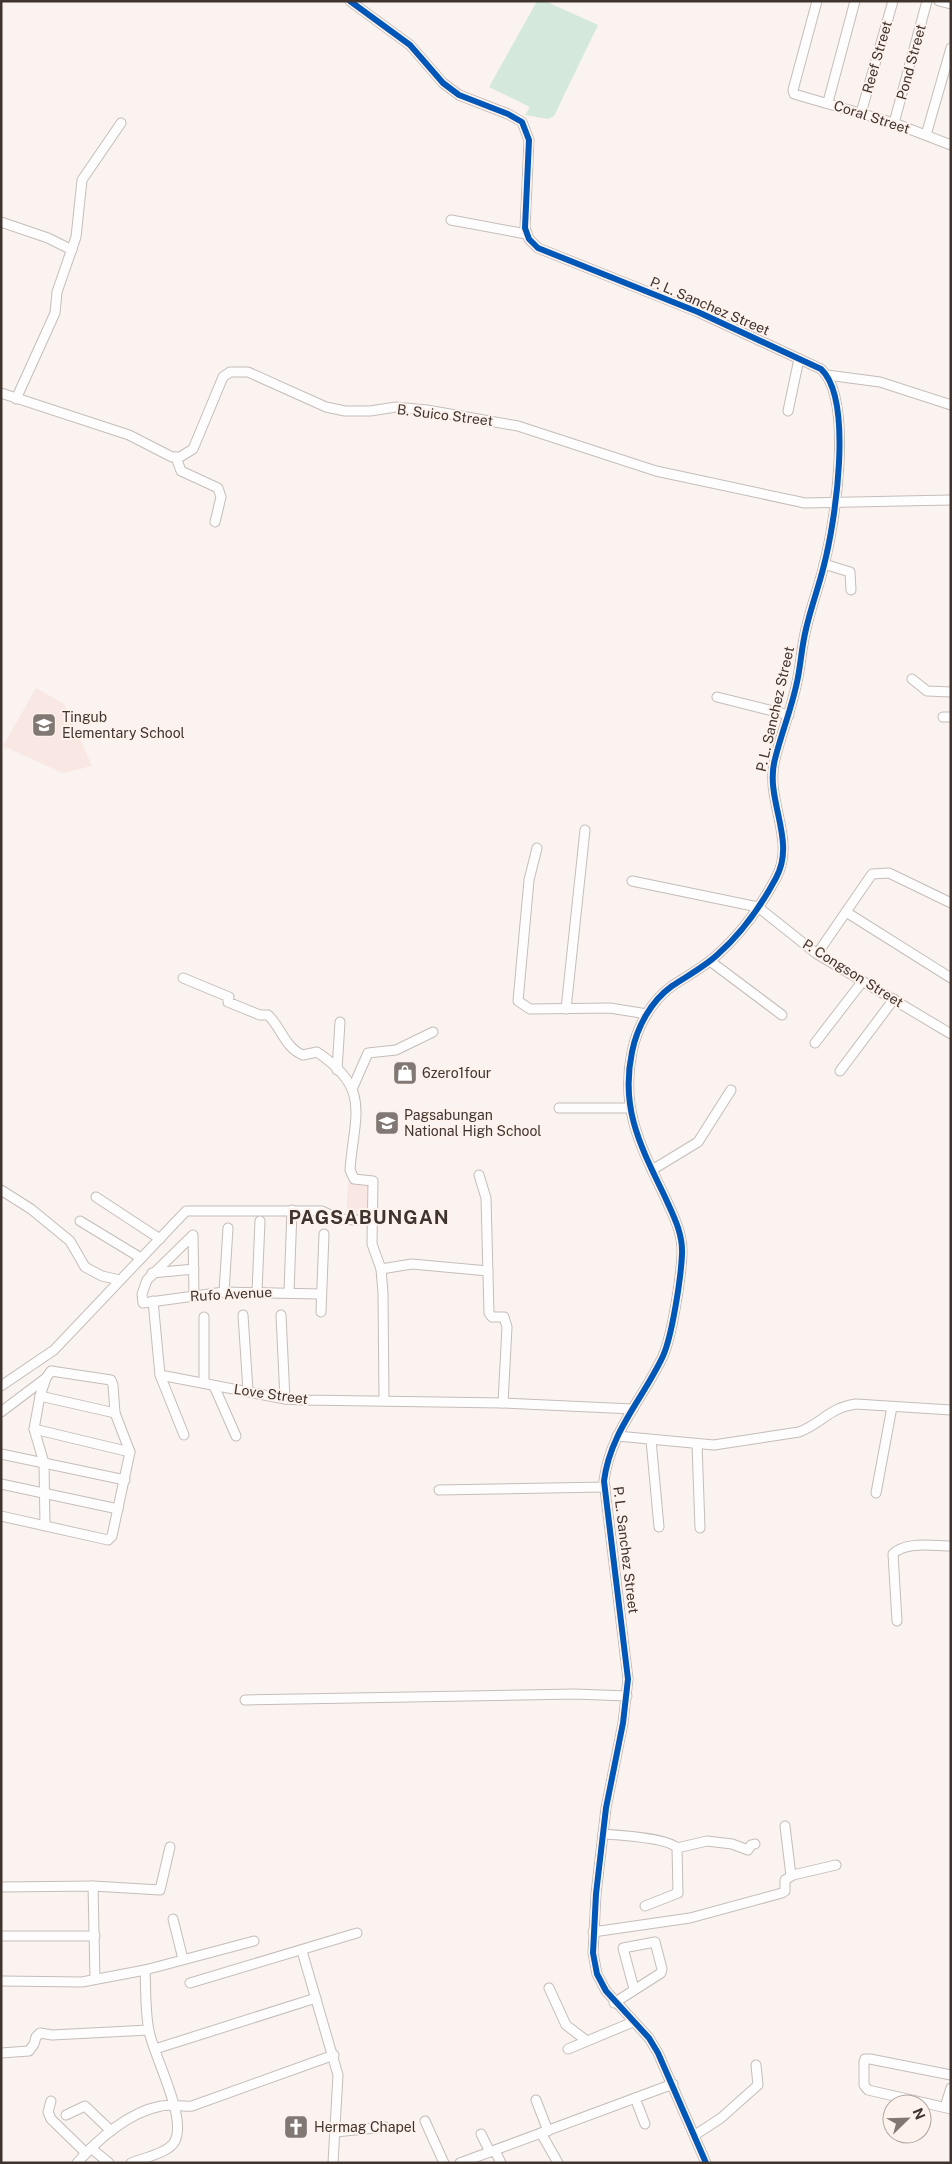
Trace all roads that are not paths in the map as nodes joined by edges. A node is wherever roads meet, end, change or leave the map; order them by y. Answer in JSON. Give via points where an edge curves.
{"nodes":[{"id":1,"x":350,"y":1,"type":"edge"},
{"id":2,"x":818,"y":1,"type":"edge"},
{"id":3,"x":855,"y":1,"type":"edge"},
{"id":4,"x":893,"y":1,"type":"edge"},
{"id":5,"x":927,"y":1,"type":"edge"},
{"id":6,"x":939,"y":1,"type":"edge"},
{"id":7,"x":951,"y":4,"type":"edge"},
{"id":8,"x":951,"y":48,"type":"edge"},
{"id":9,"x":828,"y":102,"type":"junction"},
{"id":10,"x":861,"y":113,"type":"junction"},
{"id":11,"x":121,"y":123,"type":"dead end"},
{"id":12,"x":894,"y":123,"type":"junction"},
{"id":13,"x":926,"y":135,"type":"junction"},
{"id":14,"x":951,"y":145,"type":"edge"},
{"id":15,"x":451,"y":220,"type":"dead end"},
{"id":16,"x":1,"y":222,"type":"edge"},
{"id":17,"x":526,"y":234,"type":"junction"},
{"id":18,"x":72,"y":250,"type":"junction"},
{"id":19,"x":799,"y":359,"type":"junction"},
{"id":20,"x":827,"y":375,"type":"junction"},
{"id":21,"x":1,"y":393,"type":"edge"},
{"id":22,"x":16,"y":399,"type":"junction"},
{"id":23,"x":951,"y":405,"type":"edge"},
{"id":24,"x":788,"y":411,"type":"dead end"},
{"id":25,"x":176,"y":457,"type":"junction"},
{"id":26,"x":951,"y":500,"type":"edge"},
{"id":27,"x":836,"y":503,"type":"junction"},
{"id":28,"x":215,"y":522,"type":"dead end"},
{"id":29,"x":824,"y":564,"type":"junction"},
{"id":30,"x":850,"y":590,"type":"dead end"},
{"id":31,"x":912,"y":679,"type":"dead end"},
{"id":32,"x":951,"y":692,"type":"edge"},
{"id":33,"x":717,"y":698,"type":"dead end"},
{"id":34,"x":789,"y":715,"type":"junction"},
{"id":35,"x":585,"y":830,"type":"dead end"},
{"id":36,"x":537,"y":848,"type":"dead end"},
{"id":37,"x":632,"y":881,"type":"dead end"},
{"id":38,"x":951,"y":903,"type":"edge"},
{"id":39,"x":758,"y":907,"type":"junction"},
{"id":40,"x":846,"y":912,"type":"junction"},
{"id":41,"x":817,"y":954,"type":"junction"},
{"id":42,"x":710,"y":962,"type":"junction"},
{"id":43,"x":183,"y":978,"type":"dead end"},
{"id":44,"x":951,"y":978,"type":"edge"},
{"id":45,"x":862,"y":982,"type":"junction"},
{"id":46,"x":894,"y":999,"type":"junction"},
{"id":47,"x":566,"y":1009,"type":"junction"},
{"id":48,"x":647,"y":1014,"type":"junction"},
{"id":49,"x":782,"y":1014,"type":"dead end"},
{"id":50,"x":340,"y":1022,"type":"dead end"},
{"id":51,"x":433,"y":1032,"type":"dead end"},
{"id":52,"x":951,"y":1034,"type":"edge"},
{"id":53,"x":815,"y":1043,"type":"dead end"},
{"id":54,"x":337,"y":1070,"type":"junction"},
{"id":55,"x":840,"y":1071,"type":"dead end"},
{"id":56,"x":353,"y":1087,"type":"junction"},
{"id":57,"x":731,"y":1090,"type":"dead end"},
{"id":58,"x":558,"y":1108,"type":"dead end"},
{"id":59,"x":629,"y":1108,"type":"junction"},
{"id":60,"x":652,"y":1170,"type":"junction"},
{"id":61,"x":479,"y":1175,"type":"dead end"},
{"id":62,"x":1,"y":1190,"type":"edge"},
{"id":63,"x":96,"y":1196,"type":"dead end"},
{"id":64,"x":292,"y":1210,"type":"junction"},
{"id":65,"x":80,"y":1221,"type":"dead end"},
{"id":66,"x":260,"y":1221,"type":"dead end"},
{"id":67,"x":372,"y":1221,"type":"junction"},
{"id":68,"x":228,"y":1228,"type":"dead end"},
{"id":69,"x":324,"y":1234,"type":"dead end"},
{"id":70,"x":160,"y":1239,"type":"junction"},
{"id":71,"x":141,"y":1258,"type":"junction"},
{"id":72,"x":194,"y":1269,"type":"junction"},
{"id":73,"x":381,"y":1269,"type":"junction"},
{"id":74,"x":488,"y":1271,"type":"junction"},
{"id":75,"x":152,"y":1273,"type":"junction"},
{"id":76,"x":120,"y":1280,"type":"junction"},
{"id":77,"x":224,"y":1292,"type":"junction"},
{"id":78,"x":257,"y":1292,"type":"junction"},
{"id":79,"x":289,"y":1292,"type":"junction"},
{"id":80,"x":194,"y":1294,"type":"junction"},
{"id":81,"x":320,"y":1294,"type":"junction"},
{"id":82,"x":153,"y":1301,"type":"junction"},
{"id":83,"x":321,"y":1312,"type":"dead end"},
{"id":84,"x":243,"y":1315,"type":"dead end"},
{"id":85,"x":280,"y":1315,"type":"dead end"},
{"id":86,"x":204,"y":1317,"type":"dead end"},
{"id":87,"x":48,"y":1375,"type":"junction"},
{"id":88,"x":160,"y":1376,"type":"junction"},
{"id":89,"x":204,"y":1383,"type":"junction"},
{"id":90,"x":1,"y":1386,"type":"edge"},
{"id":91,"x":214,"y":1386,"type":"junction"},
{"id":92,"x":248,"y":1392,"type":"junction"},
{"id":93,"x":40,"y":1396,"type":"junction"},
{"id":94,"x":285,"y":1399,"type":"junction"},
{"id":95,"x":384,"y":1400,"type":"junction"},
{"id":96,"x":503,"y":1403,"type":"junction"},
{"id":97,"x":892,"y":1407,"type":"junction"},
{"id":98,"x":633,"y":1409,"type":"junction"},
{"id":99,"x":951,"y":1410,"type":"edge"},
{"id":100,"x":1,"y":1412,"type":"edge"},
{"id":101,"x":115,"y":1413,"type":"junction"},
{"id":102,"x":34,"y":1428,"type":"junction"},
{"id":103,"x":184,"y":1435,"type":"dead end"},
{"id":104,"x":236,"y":1436,"type":"dead end"},
{"id":105,"x":617,"y":1436,"type":"junction"},
{"id":106,"x":651,"y":1440,"type":"junction"},
{"id":107,"x":697,"y":1444,"type":"junction"},
{"id":108,"x":130,"y":1452,"type":"junction"},
{"id":109,"x":1,"y":1454,"type":"edge"},
{"id":110,"x":44,"y":1463,"type":"junction"},
{"id":111,"x":125,"y":1480,"type":"junction"},
{"id":112,"x":1,"y":1484,"type":"edge"},
{"id":113,"x":605,"y":1487,"type":"junction"},
{"id":114,"x":439,"y":1490,"type":"dead end"},
{"id":115,"x":876,"y":1493,"type":"dead end"},
{"id":116,"x":46,"y":1494,"type":"junction"},
{"id":117,"x":118,"y":1509,"type":"junction"},
{"id":118,"x":1,"y":1516,"type":"edge"},
{"id":119,"x":45,"y":1526,"type":"junction"},
{"id":120,"x":659,"y":1528,"type":"dead end"},
{"id":121,"x":700,"y":1528,"type":"dead end"},
{"id":122,"x":951,"y":1546,"type":"edge"},
{"id":123,"x":896,"y":1621,"type":"dead end"},
{"id":124,"x":627,"y":1696,"type":"junction"},
{"id":125,"x":245,"y":1700,"type":"dead end"},
{"id":126,"x":784,"y":1826,"type":"dead end"},
{"id":127,"x":603,"y":1834,"type":"junction"},
{"id":128,"x":755,"y":1844,"type":"dead end"},
{"id":129,"x":170,"y":1847,"type":"dead end"},
{"id":130,"x":677,"y":1848,"type":"junction"},
{"id":131,"x":836,"y":1865,"type":"dead end"},
{"id":132,"x":791,"y":1876,"type":"junction"},
{"id":133,"x":93,"y":1886,"type":"junction"},
{"id":134,"x":1,"y":1887,"type":"edge"},
{"id":135,"x":645,"y":1906,"type":"dead end"},
{"id":136,"x":173,"y":1919,"type":"dead end"},
{"id":137,"x":593,"y":1932,"type":"junction"},
{"id":138,"x":357,"y":1933,"type":"dead end"},
{"id":139,"x":1,"y":1936,"type":"edge"},
{"id":140,"x":96,"y":1936,"type":"junction"},
{"id":141,"x":254,"y":1941,"type":"dead end"},
{"id":142,"x":302,"y":1951,"type":"junction"},
{"id":143,"x":183,"y":1959,"type":"junction"},
{"id":144,"x":145,"y":1970,"type":"junction"},
{"id":145,"x":96,"y":1979,"type":"junction"},
{"id":146,"x":1,"y":1981,"type":"edge"},
{"id":147,"x":190,"y":1983,"type":"dead end"},
{"id":148,"x":549,"y":1988,"type":"dead end"},
{"id":149,"x":634,"y":1989,"type":"junction"},
{"id":150,"x":316,"y":1998,"type":"junction"},
{"id":151,"x":614,"y":2002,"type":"junction"},
{"id":152,"x":633,"y":2022,"type":"junction"},
{"id":153,"x":149,"y":2030,"type":"junction"},
{"id":154,"x":587,"y":2041,"type":"junction"},
{"id":155,"x":155,"y":2049,"type":"junction"},
{"id":156,"x":568,"y":2049,"type":"dead end"},
{"id":157,"x":1,"y":2053,"type":"edge"},
{"id":158,"x":334,"y":2055,"type":"junction"},
{"id":159,"x":756,"y":2065,"type":"dead end"},
{"id":160,"x":951,"y":2075,"type":"edge"},
{"id":161,"x":673,"y":2084,"type":"junction"},
{"id":162,"x":951,"y":2088,"type":"edge"},
{"id":163,"x":635,"y":2098,"type":"junction"},
{"id":164,"x":536,"y":2100,"type":"dead end"},
{"id":165,"x":51,"y":2101,"type":"dead end"},
{"id":166,"x":175,"y":2107,"type":"junction"},
{"id":167,"x":948,"y":2108,"type":"edge"},
{"id":168,"x":66,"y":2115,"type":"dead end"},
{"id":169,"x":425,"y":2121,"type":"dead end"},
{"id":170,"x":645,"y":2124,"type":"dead end"},
{"id":171,"x":385,"y":2127,"type":"dead end"},
{"id":172,"x":111,"y":2131,"type":"junction"},
{"id":173,"x":335,"y":2132,"type":"junction"},
{"id":174,"x":545,"y":2132,"type":"junction"},
{"id":175,"x":481,"y":2134,"type":"dead end"},
{"id":176,"x":695,"y":2135,"type":"junction"},
{"id":177,"x":88,"y":2151,"type":"junction"},
{"id":178,"x":492,"y":2152,"type":"junction"},
{"id":179,"x":77,"y":2163,"type":"edge"},
{"id":180,"x":109,"y":2163,"type":"edge"},
{"id":181,"x":131,"y":2163,"type":"edge"},
{"id":182,"x":333,"y":2163,"type":"edge"},
{"id":183,"x":444,"y":2163,"type":"edge"},
{"id":184,"x":460,"y":2163,"type":"edge"},
{"id":185,"x":501,"y":2163,"type":"edge"},
{"id":186,"x":558,"y":2163,"type":"edge"},
{"id":187,"x":706,"y":2163,"type":"edge"}],
"edges":[{"from":1,"to":17,"type":"street","via":[[410,45],[459,95],[508,114],[526,128],[529,140],[524,218]]},
{"from":2,"to":9,"type":"street","name":"Coral Street","via":[[792,92]]},
{"from":3,"to":9,"type":"street"},
{"from":4,"to":10,"type":"street","name":"Reef Street"},
{"from":5,"to":12,"type":"street","name":"Pond Street"},
{"from":6,"to":7,"type":"street"},
{"from":8,"to":13,"type":"street"},
{"from":9,"to":10,"type":"street","name":"Coral Street"},
{"from":10,"to":12,"type":"street","name":"Coral Street"},
{"from":11,"to":18,"type":"street","via":[[82,180]]},
{"from":12,"to":13,"type":"street","name":"Coral Street"},
{"from":13,"to":14,"type":"street","name":"Coral Street"},
{"from":15,"to":17,"type":"street"},
{"from":16,"to":18,"type":"street"},
{"from":17,"to":19,"type":"street","name":"P. L. Sanchez Street","via":[[545,252],[698,312]]},
{"from":18,"to":22,"type":"street","via":[[57,292],[55,313]]},
{"from":19,"to":20,"type":"street","name":"P. L. Sanchez Street"},
{"from":19,"to":24,"type":"street"},
{"from":20,"to":23,"type":"street","via":[[880,382]]},
{"from":20,"to":27,"type":"street","name":"P. L. Sanchez Street","via":[[837,403]]},
{"from":21,"to":22,"type":"street"},
{"from":22,"to":25,"type":"street","via":[[129,435]]},
{"from":25,"to":27,"type":"street","name":"B. Suico Street","via":[[193,449],[223,377],[230,372],[243,372],[326,407],[344,411],[396,407],[480,418],[530,429],[656,471],[805,503]]},
{"from":25,"to":28,"type":"street","via":[[181,471],[218,488],[220,497]]},
{"from":26,"to":27,"type":"street","name":"B. Suico Street"},
{"from":27,"to":29,"type":"street","name":"P. L. Sanchez Street"},
{"from":29,"to":30,"type":"street","via":[[850,572]]},
{"from":29,"to":34,"type":"street","name":"P. L. Sanchez Street","via":[[805,630]]},
{"from":31,"to":32,"type":"street","via":[[927,691]]},
{"from":33,"to":34,"type":"street"},
{"from":34,"to":39,"type":"street","name":"P. L. Sanchez Street","via":[[774,759],[772,778],[784,856],[777,877]]},
{"from":35,"to":47,"type":"street"},
{"from":36,"to":47,"type":"street","via":[[529,880],[518,1001],[530,1009]]},
{"from":37,"to":39,"type":"street"},
{"from":38,"to":40,"type":"street","via":[[906,881],[878,872],[872,874]]},
{"from":39,"to":41,"type":"street","name":"P. Congson Street"},
{"from":39,"to":42,"type":"street","name":"P. L. Sanchez Street"},
{"from":40,"to":41,"type":"street"},
{"from":40,"to":44,"type":"street"},
{"from":41,"to":45,"type":"street","name":"P. Congson Street"},
{"from":42,"to":48,"type":"street","name":"P. L. Sanchez Street","via":[[669,988]]},
{"from":42,"to":49,"type":"street"},
{"from":43,"to":54,"type":"street","via":[[229,997],[228,1002],[268,1015],[290,1047],[303,1055],[317,1052]]},
{"from":45,"to":46,"type":"street","name":"P. Congson Street"},
{"from":45,"to":53,"type":"street"},
{"from":46,"to":52,"type":"street","name":"P. Congson Street"},
{"from":46,"to":55,"type":"street"},
{"from":47,"to":48,"type":"street","via":[[610,1008]]},
{"from":48,"to":59,"type":"street","name":"P. L. Sanchez Street","via":[[632,1050]]},
{"from":50,"to":54,"type":"street"},
{"from":51,"to":56,"type":"street","via":[[396,1050],[368,1053]]},
{"from":54,"to":56,"type":"street"},
{"from":56,"to":67,"type":"street","via":[[357,1105],[350,1170],[354,1179],[373,1181]]},
{"from":57,"to":60,"type":"street","via":[[700,1140]]},
{"from":58,"to":59,"type":"street"},
{"from":59,"to":60,"type":"street","name":"P. L. Sanchez Street"},
{"from":60,"to":98,"type":"street","name":"P. L. Sanchez Street","via":[[677,1223],[682,1250],[668,1345]]},
{"from":61,"to":74,"type":"street","via":[[486,1198]]},
{"from":62,"to":76,"type":"street","via":[[31,1209],[70,1241],[84,1267]]},
{"from":63,"to":70,"type":"street"},
{"from":64,"to":67,"type":"street","via":[[322,1211],[339,1220]]},
{"from":64,"to":70,"type":"street","via":[[190,1209]]},
{"from":64,"to":79,"type":"street"},
{"from":65,"to":71,"type":"street"},
{"from":66,"to":78,"type":"street"},
{"from":67,"to":73,"type":"street","via":[[372,1244]]},
{"from":68,"to":77,"type":"street"},
{"from":69,"to":81,"type":"street"},
{"from":70,"to":71,"type":"street"},
{"from":71,"to":76,"type":"street"},
{"from":72,"to":75,"type":"street"},
{"from":72,"to":75,"type":"street","via":[[195,1236],[192,1235]]},
{"from":72,"to":80,"type":"street"},
{"from":73,"to":74,"type":"street","via":[[412,1264]]},
{"from":73,"to":95,"type":"street"},
{"from":74,"to":96,"type":"street","via":[[489,1314],[492,1317],[502,1316],[507,1326]]},
{"from":75,"to":82,"type":"street","name":"Rufo Avenue","via":[[144,1286],[143,1303]]},
{"from":76,"to":90,"type":"street","via":[[54,1350]]},
{"from":77,"to":78,"type":"street","name":"Rufo Avenue"},
{"from":77,"to":80,"type":"street","name":"Rufo Avenue"},
{"from":78,"to":79,"type":"street","name":"Rufo Avenue"},
{"from":79,"to":81,"type":"street","name":"Rufo Avenue"},
{"from":80,"to":82,"type":"street","name":"Rufo Avenue"},
{"from":81,"to":83,"type":"street"},
{"from":82,"to":88,"type":"street"},
{"from":84,"to":92,"type":"street"},
{"from":85,"to":94,"type":"street"},
{"from":86,"to":89,"type":"street"},
{"from":87,"to":93,"type":"street"},
{"from":87,"to":100,"type":"street"},
{"from":87,"to":101,"type":"street","via":[[111,1380]]},
{"from":88,"to":89,"type":"street","name":"Love Street"},
{"from":88,"to":103,"type":"street"},
{"from":89,"to":91,"type":"street","name":"Love Street"},
{"from":91,"to":92,"type":"street","name":"Love Street"},
{"from":91,"to":104,"type":"street"},
{"from":92,"to":94,"type":"street","name":"Love Street"},
{"from":93,"to":101,"type":"street"},
{"from":93,"to":102,"type":"street"},
{"from":94,"to":95,"type":"street","name":"Love Street"},
{"from":95,"to":96,"type":"street","name":"Love Street"},
{"from":96,"to":98,"type":"street","name":"Love Street"},
{"from":97,"to":99,"type":"street"},
{"from":97,"to":107,"type":"street","via":[[840,1406],[810,1428],[799,1432],[732,1443]]},
{"from":97,"to":115,"type":"street"},
{"from":98,"to":105,"type":"street","name":"P. L. Sanchez Street"},
{"from":101,"to":108,"type":"street"},
{"from":102,"to":108,"type":"street"},
{"from":102,"to":110,"type":"street"},
{"from":105,"to":106,"type":"street"},
{"from":105,"to":113,"type":"street","name":"P. L. Sanchez Street","via":[[609,1453]]},
{"from":106,"to":107,"type":"street"},
{"from":106,"to":120,"type":"street"},
{"from":107,"to":121,"type":"street"},
{"from":108,"to":111,"type":"street"},
{"from":109,"to":110,"type":"street"},
{"from":110,"to":111,"type":"street"},
{"from":110,"to":116,"type":"street"},
{"from":111,"to":117,"type":"street"},
{"from":112,"to":116,"type":"street"},
{"from":113,"to":114,"type":"street"},
{"from":113,"to":124,"type":"street","name":"P. L. Sanchez Street","via":[[625,1638]]},
{"from":116,"to":117,"type":"street"},
{"from":116,"to":119,"type":"street"},
{"from":117,"to":119,"type":"street","via":[[112,1536],[108,1540]]},
{"from":118,"to":119,"type":"street"},
{"from":122,"to":123,"type":"street","via":[[907,1547],[893,1554]]},
{"from":124,"to":125,"type":"street","via":[[576,1694]]},
{"from":124,"to":127,"type":"street","name":"P. L. Sanchez Street"},
{"from":126,"to":132,"type":"street"},
{"from":127,"to":130,"type":"street","via":[[671,1843]]},
{"from":127,"to":137,"type":"street","name":"P. L. Sanchez Street"},
{"from":128,"to":130,"type":"street","via":[[748,1850],[707,1841]]},
{"from":129,"to":133,"type":"street","via":[[160,1890]]},
{"from":130,"to":135,"type":"street","via":[[678,1893]]},
{"from":131,"to":132,"type":"street"},
{"from":132,"to":137,"type":"street","via":[[785,1880],[786,1890],[782,1893],[690,1918]]},
{"from":133,"to":134,"type":"street"},
{"from":133,"to":140,"type":"street"},
{"from":136,"to":143,"type":"street"},
{"from":137,"to":151,"type":"street","name":"P. L. Sanchez Street","via":[[597,1974]]},
{"from":138,"to":142,"type":"street"},
{"from":139,"to":140,"type":"street"},
{"from":140,"to":145,"type":"street"},
{"from":141,"to":143,"type":"street"},
{"from":142,"to":147,"type":"street"},
{"from":142,"to":150,"type":"street"},
{"from":143,"to":144,"type":"street"},
{"from":144,"to":145,"type":"street"},
{"from":144,"to":153,"type":"street"},
{"from":145,"to":146,"type":"street","via":[[82,1982]]},
{"from":148,"to":154,"type":"street","via":[[566,2025]]},
{"from":149,"to":149,"type":"street","via":[[623,1948],[655,1942],[662,1970]]},
{"from":149,"to":151,"type":"street"},
{"from":150,"to":155,"type":"street"},
{"from":150,"to":158,"type":"street"},
{"from":151,"to":152,"type":"street","name":"P. L. Sanchez Street"},
{"from":152,"to":154,"type":"street"},
{"from":152,"to":161,"type":"street","name":"P. L. Sanchez Street","via":[[658,2052]]},
{"from":153,"to":155,"type":"street"},
{"from":153,"to":157,"type":"street","via":[[40,2033],[29,2052]]},
{"from":154,"to":156,"type":"street"},
{"from":155,"to":166,"type":"street"},
{"from":158,"to":166,"type":"street","via":[[192,2106]]},
{"from":158,"to":173,"type":"street","via":[[338,2075]]},
{"from":159,"to":176,"type":"street","via":[[758,2085],[721,2118]]},
{"from":160,"to":167,"type":"street","via":[[870,2059],[864,2062],[864,2085],[868,2090]]},
{"from":161,"to":163,"type":"street"},
{"from":161,"to":176,"type":"street","name":"P. L. Sanchez Street"},
{"from":162,"to":167,"type":"street"},
{"from":163,"to":170,"type":"street"},
{"from":163,"to":174,"type":"street"},
{"from":164,"to":174,"type":"street"},
{"from":165,"to":177,"type":"street","via":[[48,2112],[51,2119]]},
{"from":166,"to":172,"type":"street","via":[[152,2108]]},
{"from":166,"to":181,"type":"street","via":[[176,2133],[172,2144]]},
{"from":168,"to":172,"type":"street","via":[[85,2106]]},
{"from":169,"to":183,"type":"street"},
{"from":171,"to":173,"type":"street"},
{"from":172,"to":177,"type":"street"},
{"from":173,"to":182,"type":"street"},
{"from":174,"to":178,"type":"street"},
{"from":174,"to":186,"type":"street"},
{"from":175,"to":178,"type":"street"},
{"from":176,"to":187,"type":"street","name":"P. L. Sanchez Street"},
{"from":177,"to":179,"type":"street"},
{"from":177,"to":180,"type":"street"},
{"from":178,"to":184,"type":"street"},
{"from":178,"to":185,"type":"street"}]}
